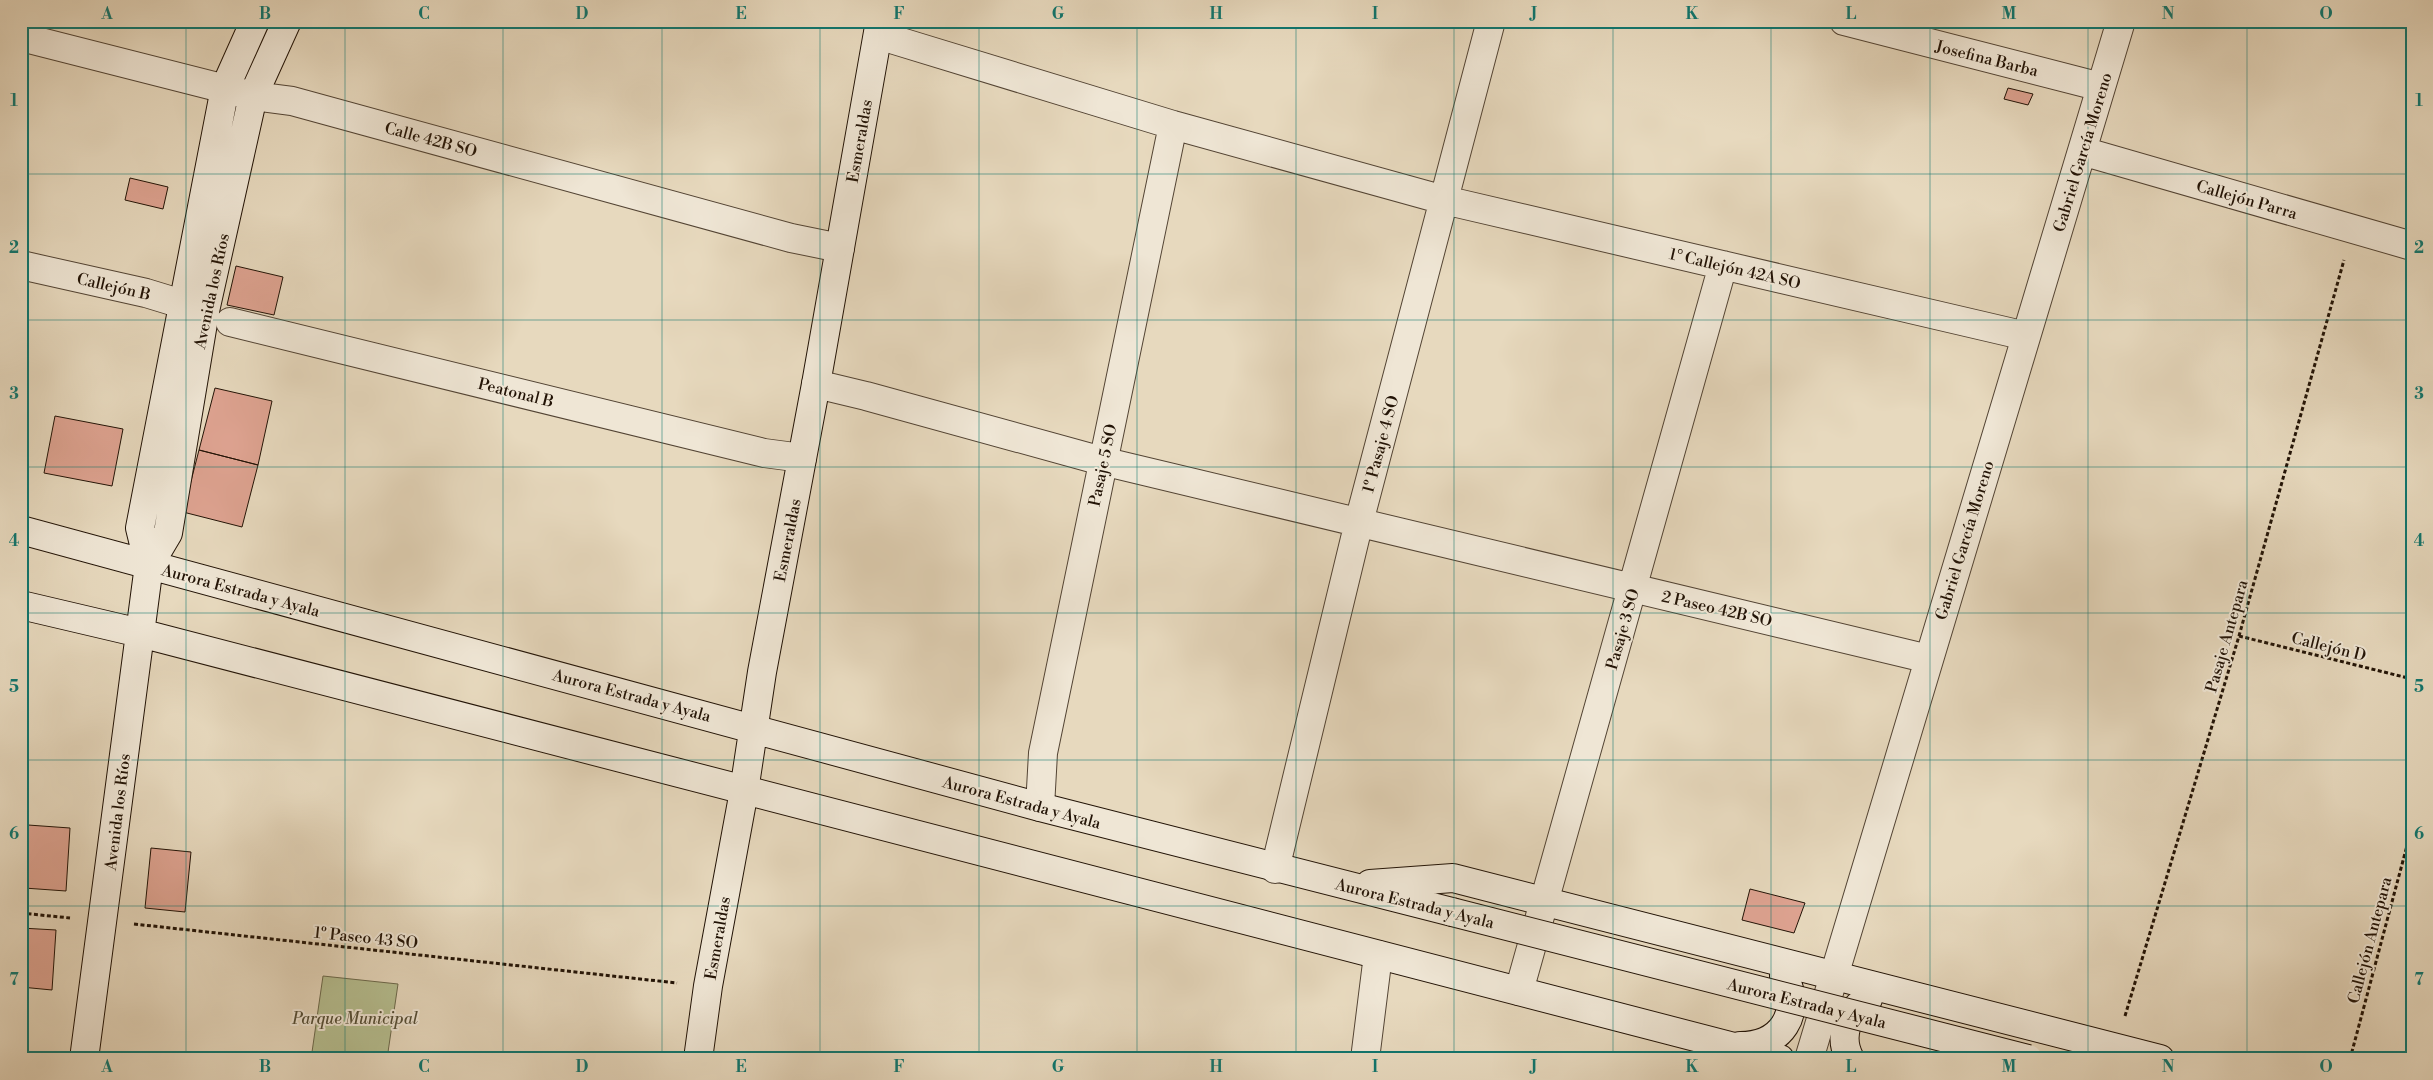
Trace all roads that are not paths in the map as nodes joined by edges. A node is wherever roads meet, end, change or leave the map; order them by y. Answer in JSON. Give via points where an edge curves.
{"nodes":[{"id":1,"x":255,"y":21,"type":"edge"},
{"id":2,"x":287,"y":21,"type":"edge"},
{"id":3,"x":1491,"y":21,"type":"edge"},
{"id":4,"x":1844,"y":21,"type":"edge"},
{"id":5,"x":2121,"y":21,"type":"edge"},
{"id":6,"x":879,"y":28,"type":"edge"},
{"id":7,"x":21,"y":37,"type":"edge"},
{"id":8,"x":2101,"y":87,"type":"junction"},
{"id":9,"x":225,"y":88,"type":"junction"},
{"id":10,"x":253,"y":96,"type":"junction"},
{"id":11,"x":1173,"y":125,"type":"junction"},
{"id":12,"x":2082,"y":151,"type":"junction"},
{"id":13,"x":1444,"y":200,"type":"junction"},
{"id":14,"x":2412,"y":246,"type":"edge"},
{"id":15,"x":840,"y":248,"type":"junction"},
{"id":16,"x":21,"y":265,"type":"edge"},
{"id":17,"x":1723,"y":265,"type":"junction"},
{"id":18,"x":194,"y":308,"type":"junction"},
{"id":19,"x":230,"y":322,"type":"dead end"},
{"id":20,"x":2026,"y":336,"type":"junction"},
{"id":21,"x":816,"y":384,"type":"junction"},
{"id":22,"x":802,"y":458,"type":"junction"},
{"id":23,"x":1102,"y":461,"type":"junction"},
{"id":24,"x":1359,"y":522,"type":"junction"},
{"id":25,"x":21,"y":530,"type":"edge"},
{"id":26,"x":150,"y":565,"type":"junction"},
{"id":27,"x":1633,"y":588,"type":"junction"},
{"id":28,"x":21,"y":605,"type":"edge"},
{"id":29,"x":140,"y":633,"type":"junction"},
{"id":30,"x":1929,"y":659,"type":"junction"},
{"id":31,"x":754,"y":728,"type":"junction"},
{"id":32,"x":744,"y":791,"type":"junction"},
{"id":33,"x":1040,"y":807,"type":"junction"},
{"id":34,"x":1276,"y":869,"type":"junction"},
{"id":35,"x":1342,"y":886,"type":"junction"},
{"id":36,"x":1544,"y":902,"type":"junction"},
{"id":37,"x":1378,"y":955,"type":"junction"},
{"id":38,"x":1756,"y":956,"type":"junction"},
{"id":39,"x":1833,"y":976,"type":"junction"},
{"id":40,"x":1518,"y":991,"type":"junction"},
{"id":41,"x":1901,"y":993,"type":"junction"},
{"id":42,"x":1733,"y":1046,"type":"junction"},
{"id":43,"x":84,"y":1059,"type":"edge"},
{"id":44,"x":698,"y":1059,"type":"edge"},
{"id":45,"x":1365,"y":1059,"type":"edge"},
{"id":46,"x":1780,"y":1059,"type":"edge"},
{"id":47,"x":1809,"y":1059,"type":"edge"},
{"id":48,"x":1850,"y":1059,"type":"edge"},
{"id":49,"x":2028,"y":1059,"type":"edge"},
{"id":50,"x":2160,"y":1059,"type":"edge"}],
"edges":[{"from":1,"to":9,"type":"street","name":"Avenida los Ríos"},
{"from":2,"to":10,"type":"street","name":"Avenida los Ríos"},
{"from":3,"to":13,"type":"street","name":"1º Pasaje 4 SO"},
{"from":4,"to":8,"type":"street","name":"Josefina Barba"},
{"from":5,"to":8,"type":"street","name":"Gabriel García Moreno"},
{"from":6,"to":11,"type":"street","name":"1° Callejón 42A SO"},
{"from":6,"to":15,"type":"street","name":"Esmeraldas"},
{"from":7,"to":9,"type":"street","name":"Calle 42B SO"},
{"from":8,"to":12,"type":"street","name":"Gabriel García Moreno"},
{"from":9,"to":10,"type":"street","name":"Calle 42B SO"},
{"from":9,"to":18,"type":"street","name":"Avenida los Ríos"},
{"from":10,"to":15,"type":"street","name":"Calle 42B SO","via":[[292,101],[790,238]]},
{"from":10,"to":18,"type":"street","name":"Avenida los Ríos"},
{"from":11,"to":13,"type":"street","name":"1° Callejón 42A SO"},
{"from":11,"to":23,"type":"street","name":"Pasaje 5 SO"},
{"from":12,"to":14,"type":"street","name":"Callejón Parra"},
{"from":12,"to":20,"type":"street","name":"Gabriel García Moreno"},
{"from":13,"to":17,"type":"street","name":"1° Callejón 42A SO"},
{"from":13,"to":24,"type":"street","name":"1º Pasaje 4 SO"},
{"from":15,"to":21,"type":"street","name":"Esmeraldas"},
{"from":16,"to":18,"type":"street","name":"Callejón B","via":[[146,293]]},
{"from":17,"to":20,"type":"street","name":"1° Callejón 42A SO"},
{"from":17,"to":27,"type":"street","name":"Pasaje 3 SO"},
{"from":18,"to":26,"type":"street","name":"Avenida los Ríos","via":[[168,533]]},
{"from":19,"to":22,"type":"street","name":"Peatonal B","via":[[764,453]]},
{"from":20,"to":30,"type":"street","name":"Gabriel García Moreno"},
{"from":21,"to":22,"type":"street","name":"Esmeraldas"},
{"from":21,"to":23,"type":"street","name":"2 Paseo 42B SO"},
{"from":22,"to":31,"type":"street","name":"Esmeraldas"},
{"from":23,"to":24,"type":"street","name":"2 Paseo 42B SO"},
{"from":23,"to":33,"type":"street","name":"Pasaje 5 SO","via":[[1043,753]]},
{"from":24,"to":27,"type":"street","name":"2 Paseo 42B SO"},
{"from":24,"to":34,"type":"street","name":"1º Pasaje 4 SO"},
{"from":25,"to":26,"type":"street","name":"Aurora Estrada y Ayala"},
{"from":26,"to":29,"type":"street","name":"Avenida los Ríos"},
{"from":26,"to":31,"type":"street","name":"Aurora Estrada y Ayala"},
{"from":27,"to":30,"type":"street","name":"2 Paseo 42B SO"},
{"from":27,"to":36,"type":"street","name":"Pasaje 3 SO"},
{"from":28,"to":29,"type":"street"},
{"from":29,"to":32,"type":"street"},
{"from":29,"to":43,"type":"street","name":"Avenida los Ríos"},
{"from":30,"to":39,"type":"street","name":"Gabriel García Moreno"},
{"from":31,"to":32,"type":"street","name":"Esmeraldas"},
{"from":31,"to":33,"type":"street","name":"Aurora Estrada y Ayala"},
{"from":32,"to":37,"type":"street"},
{"from":32,"to":44,"type":"street","name":"Esmeraldas"},
{"from":33,"to":34,"type":"street","name":"Aurora Estrada y Ayala"},
{"from":34,"to":35,"type":"street","name":"Aurora Estrada y Ayala"},
{"from":35,"to":36,"type":"street","via":[[1453,878]]},
{"from":35,"to":49,"type":"street","name":"Aurora Estrada y Ayala","bridge":true},
{"from":36,"to":38,"type":"street"},
{"from":36,"to":40,"type":"street","name":"Pasaje 3 SO"},
{"from":37,"to":40,"type":"street"},
{"from":37,"to":45,"type":"street"},
{"from":38,"to":39,"type":"street"},
{"from":38,"to":42,"type":"street","via":[[1783,974],[1790,988],[1792,1004],[1780,1032],[1767,1042]]},
{"from":39,"to":41,"type":"street"},
{"from":39,"to":47,"type":"street","name":"Gabriel García Moreno"},
{"from":40,"to":42,"type":"street"},
{"from":41,"to":48,"type":"street","via":[[1873,996],[1851,1014],[1845,1042]]},
{"from":41,"to":50,"type":"street"},
{"from":42,"to":46,"type":"street"}]}
